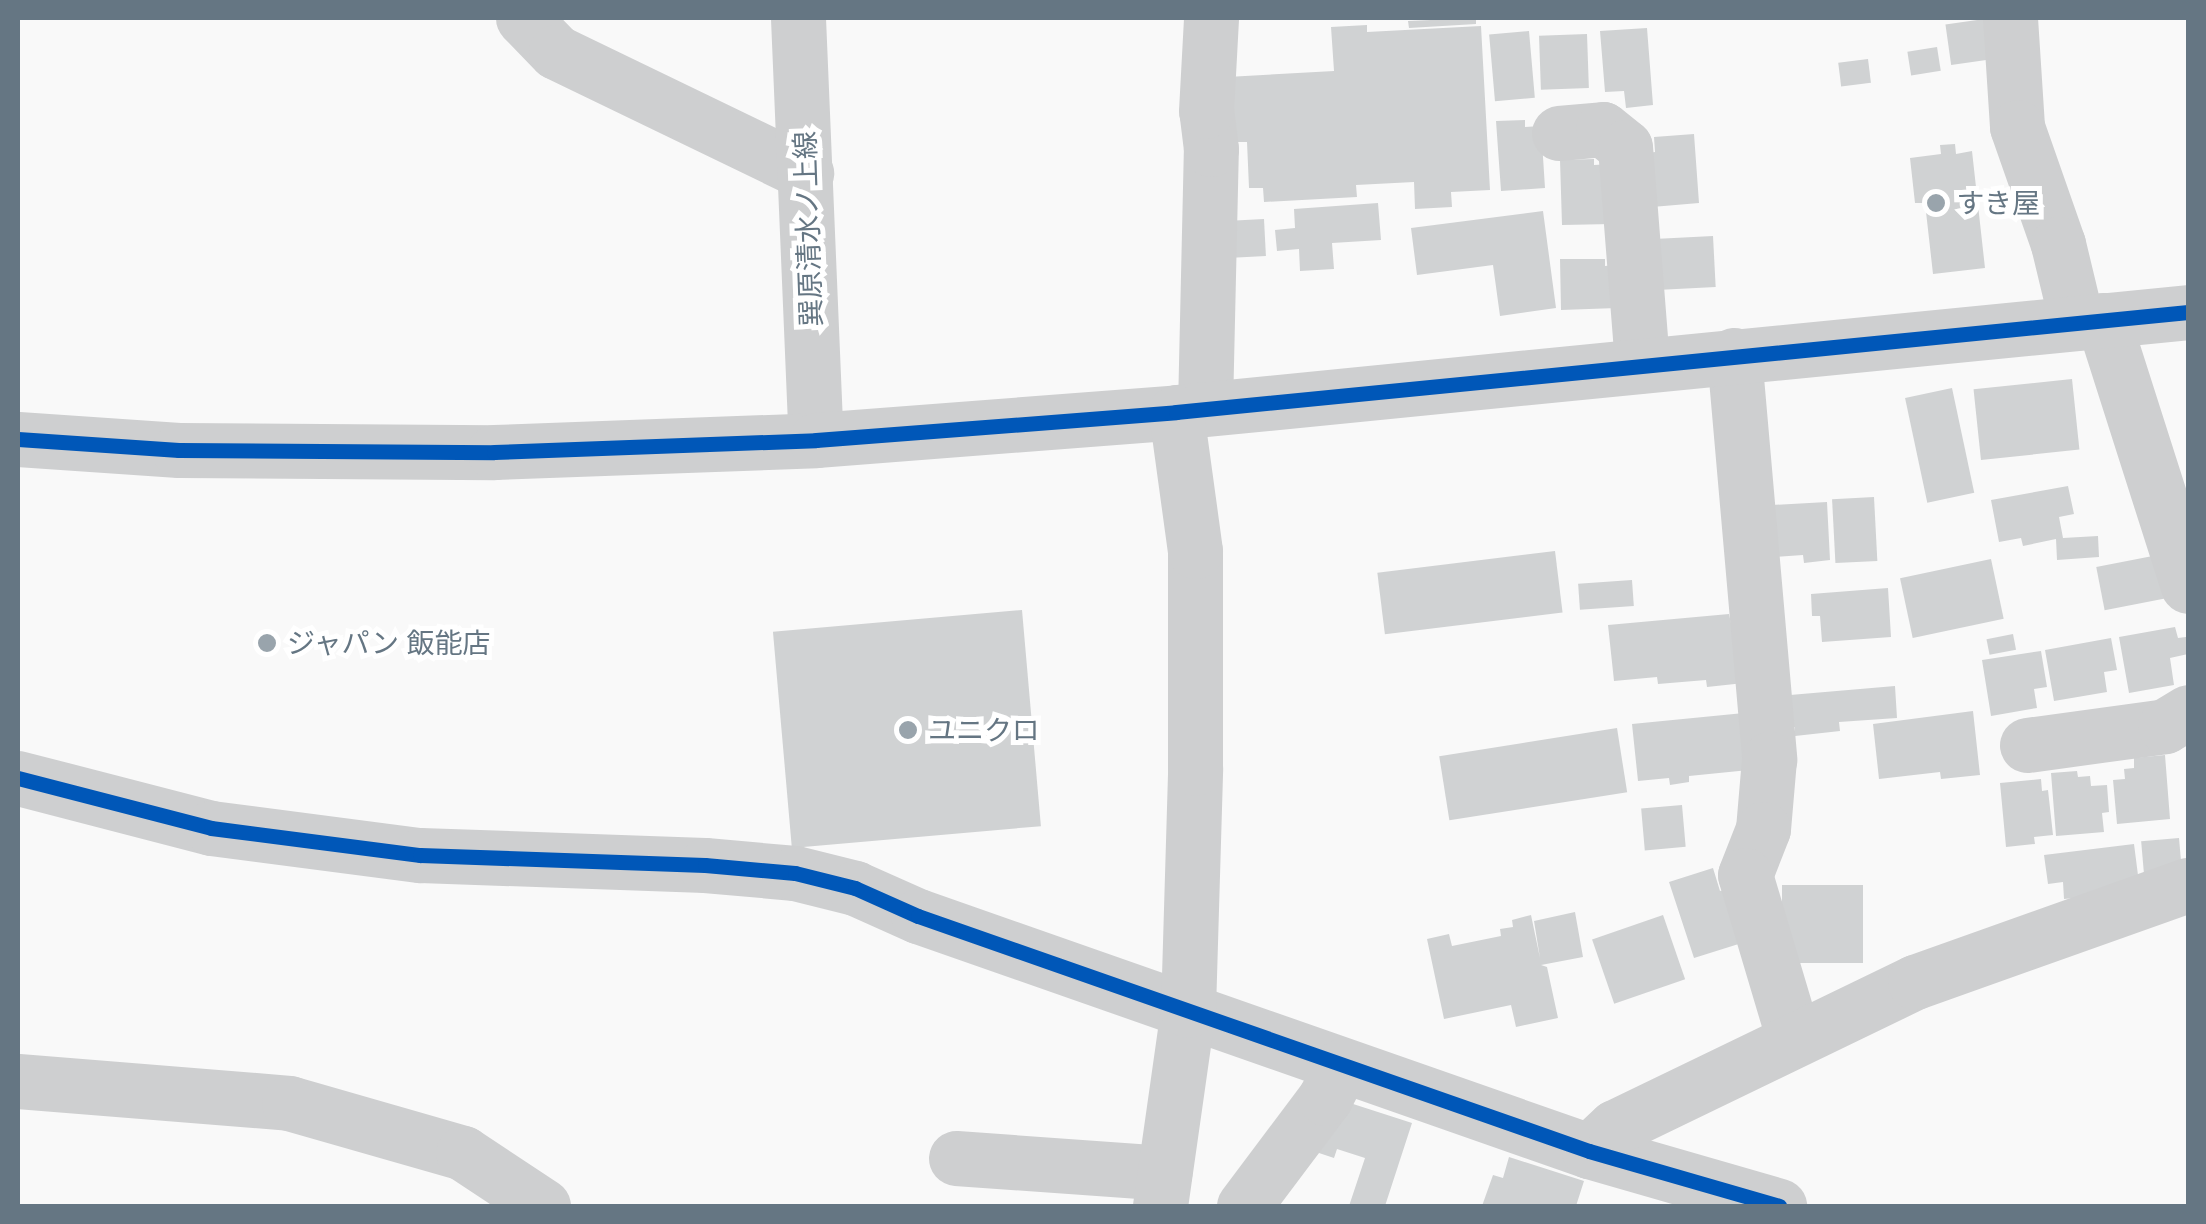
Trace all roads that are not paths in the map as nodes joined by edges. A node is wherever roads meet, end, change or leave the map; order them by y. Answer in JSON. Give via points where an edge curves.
{"nodes":[{"id":1,"x":523,"y":18,"type":"edge"},
{"id":2,"x":798,"y":18,"type":"edge"},
{"id":3,"x":1211,"y":18,"type":"edge"},
{"id":4,"x":2010,"y":18,"type":"edge"},
{"id":5,"x":1558,"y":133,"type":"dead end"},
{"id":6,"x":806,"y":173,"type":"junction"},
{"id":7,"x":2188,"y":312,"type":"edge"},
{"id":8,"x":2090,"y":322,"type":"junction"},
{"id":9,"x":1734,"y":355,"type":"junction"},
{"id":10,"x":1642,"y":365,"type":"junction"},
{"id":11,"x":1190,"y":410,"type":"junction"},
{"id":12,"x":18,"y":439,"type":"edge"},
{"id":13,"x":816,"y":440,"type":"junction"},
{"id":14,"x":2188,"y":586,"type":"edge"},
{"id":15,"x":2188,"y":712,"type":"edge"},
{"id":16,"x":2027,"y":746,"type":"dead end"},
{"id":17,"x":18,"y":778,"type":"edge"},
{"id":18,"x":2188,"y":885,"type":"edge"},
{"id":19,"x":1188,"y":1010,"type":"junction"},
{"id":20,"x":1794,"y":1039,"type":"junction"},
{"id":21,"x":1341,"y":1066,"type":"junction"},
{"id":22,"x":18,"y":1081,"type":"edge"},
{"id":23,"x":1589,"y":1151,"type":"junction"},
{"id":24,"x":956,"y":1158,"type":"dead end"},
{"id":25,"x":1162,"y":1190,"type":"edge"},
{"id":26,"x":543,"y":1206,"type":"edge"},
{"id":27,"x":1244,"y":1206,"type":"edge"},
{"id":28,"x":1779,"y":1206,"type":"edge"}],
"edges":[{"from":1,"to":6,"type":"street","via":[[556,52]]},
{"from":2,"to":6,"type":"street","name":"巽原清水ノ上線"},
{"from":3,"to":11,"type":"street","via":[[1211,149]]},
{"from":4,"to":8,"type":"street","via":[[2017,127]]},
{"from":5,"to":10,"type":"street","via":[[1604,130],[1625,147]]},
{"from":6,"to":13,"type":"street","name":"巽原清水ノ上線"},
{"from":7,"to":8,"type":"street"},
{"from":8,"to":9,"type":"street"},
{"from":8,"to":14,"type":"street"},
{"from":9,"to":10,"type":"street"},
{"from":9,"to":20,"type":"street","via":[[1770,759],[1763,829],[1746,875]]},
{"from":10,"to":11,"type":"street"},
{"from":11,"to":13,"type":"street"},
{"from":11,"to":19,"type":"street","via":[[1198,620]]},
{"from":12,"to":13,"type":"street","via":[[179,450],[474,452]]},
{"from":15,"to":16,"type":"street","via":[[2164,726]]},
{"from":17,"to":19,"type":"street","via":[[211,828],[420,855],[795,873],[855,888]]},
{"from":18,"to":20,"type":"street","via":[[1915,982]]},
{"from":19,"to":21,"type":"street"},
{"from":19,"to":25,"type":"street"},
{"from":20,"to":23,"type":"street","via":[[1615,1127]]},
{"from":21,"to":23,"type":"street"},
{"from":21,"to":27,"type":"street","via":[[1325,1098]]},
{"from":22,"to":26,"type":"street","via":[[289,1102],[463,1153]]},
{"from":23,"to":28,"type":"street"},
{"from":24,"to":25,"type":"street"}]}
